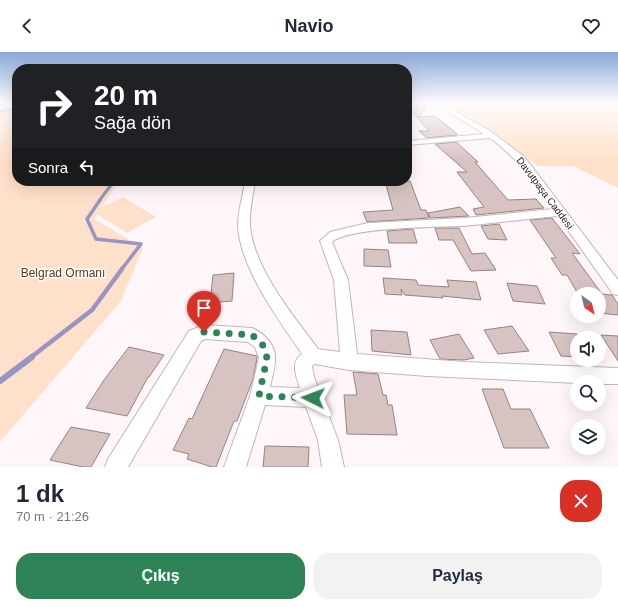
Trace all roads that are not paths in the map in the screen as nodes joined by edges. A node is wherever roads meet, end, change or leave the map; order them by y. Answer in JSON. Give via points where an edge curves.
{"nodes":[{"id":1,"x":469,"y":122,"type":"edge"},
{"id":2,"x":489,"y":136,"type":"junction"},
{"id":3,"x":412,"y":143,"type":"edge"},
{"id":4,"x":250,"y":186,"type":"edge"},
{"id":5,"x":560,"y":212,"type":"junction"},
{"id":6,"x":618,"y":290,"type":"edge"},
{"id":7,"x":313,"y":356,"type":"junction"},
{"id":8,"x":349,"y":362,"type":"junction"},
{"id":9,"x":618,"y":376,"type":"edge"},
{"id":10,"x":259,"y":396,"type":"junction"},
{"id":11,"x":313,"y":398,"type":"junction"},
{"id":12,"x":116,"y":467,"type":"edge"},
{"id":13,"x":235,"y":467,"type":"edge"},
{"id":14,"x":333,"y":467,"type":"edge"}],
"edges":[{"from":1,"to":2,"type":"street","name":"Davutpaşa Caddesi"},
{"from":2,"to":3,"type":"street"},
{"from":2,"to":5,"type":"street","name":"Davutpaşa Caddesi","via":[[522,161]]},
{"from":4,"to":7,"type":"street","via":[[244,225],[247,246],[271,296]]},
{"from":5,"to":6,"type":"street","name":"Davutpaşa Caddesi"},
{"from":5,"to":8,"type":"street","via":[[472,222],[368,227],[329,236],[326,241],[341,280]]},
{"from":7,"to":8,"type":"street"},
{"from":7,"to":11,"type":"street","via":[[303,363]]},
{"from":8,"to":9,"type":"street","via":[[435,369]]},
{"from":10,"to":11,"type":"street"},
{"from":10,"to":12,"type":"street","via":[[267,358],[262,343],[252,335],[204,332],[194,336]]},
{"from":10,"to":13,"type":"street"},
{"from":11,"to":14,"type":"street","via":[[328,440]]}]}
